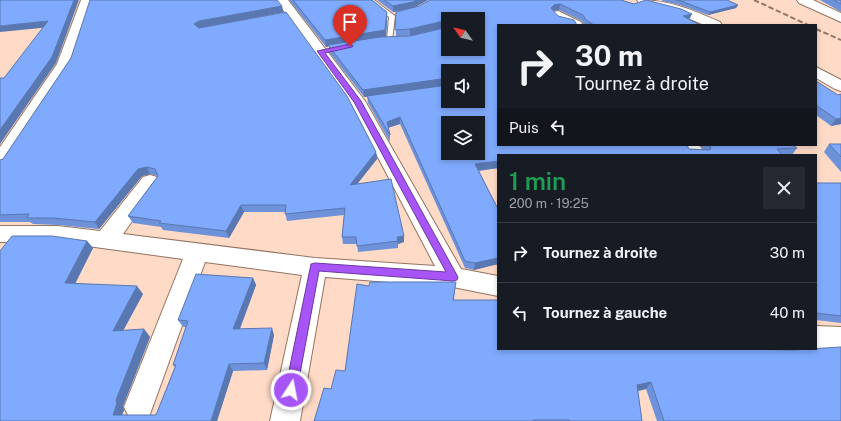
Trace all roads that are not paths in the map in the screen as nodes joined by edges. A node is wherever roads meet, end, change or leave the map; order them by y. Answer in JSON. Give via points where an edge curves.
{"nodes":[{"id":1,"x":87,"y":0,"type":"edge"},
{"id":2,"x":370,"y":0,"type":"edge"},
{"id":3,"x":643,"y":0,"type":"edge"},
{"id":4,"x":803,"y":0,"type":"edge"},
{"id":5,"x":286,"y":10,"type":"edge"},
{"id":6,"x":558,"y":15,"type":"edge"},
{"id":7,"x":841,"y":18,"type":"edge"},
{"id":8,"x":574,"y":24,"type":"edge"},
{"id":9,"x":713,"y":24,"type":"edge"},
{"id":10,"x":380,"y":40,"type":"edge"},
{"id":11,"x":817,"y":73,"type":"edge"},
{"id":12,"x":841,"y":86,"type":"edge"},
{"id":13,"x":689,"y":146,"type":"edge"},
{"id":14,"x":696,"y":154,"type":"edge"},
{"id":15,"x":0,"y":161,"type":"edge"},
{"id":16,"x":150,"y":182,"type":"dead end"},
{"id":17,"x":0,"y":234,"type":"edge"},
{"id":18,"x":105,"y":241,"type":"junction"},
{"id":19,"x":197,"y":252,"type":"junction"},
{"id":20,"x":315,"y":267,"type":"junction"},
{"id":21,"x":453,"y":277,"type":"junction"},
{"id":22,"x":497,"y":286,"type":"edge"},
{"id":23,"x":139,"y":407,"type":"dead end"},
{"id":24,"x":285,"y":421,"type":"edge"}],
"edges":[{"from":1,"to":15,"type":"street","via":[[65,64]]},
{"from":2,"to":10,"type":"lane","via":[[395,15],[394,40]]},
{"from":3,"to":9,"type":"street","via":[[684,11]]},
{"from":4,"to":7,"type":"street"},
{"from":5,"to":21,"type":"street","via":[[324,51],[361,101]]},
{"from":6,"to":8,"type":"street"},
{"from":11,"to":12,"type":"street"},
{"from":13,"to":14,"type":"street"},
{"from":16,"to":18,"type":"street"},
{"from":17,"to":18,"type":"street","via":[[58,234]]},
{"from":18,"to":19,"type":"street"},
{"from":19,"to":20,"type":"street"},
{"from":19,"to":23,"type":"street"},
{"from":20,"to":21,"type":"street"},
{"from":20,"to":24,"type":"street"},
{"from":21,"to":22,"type":"street"}]}
